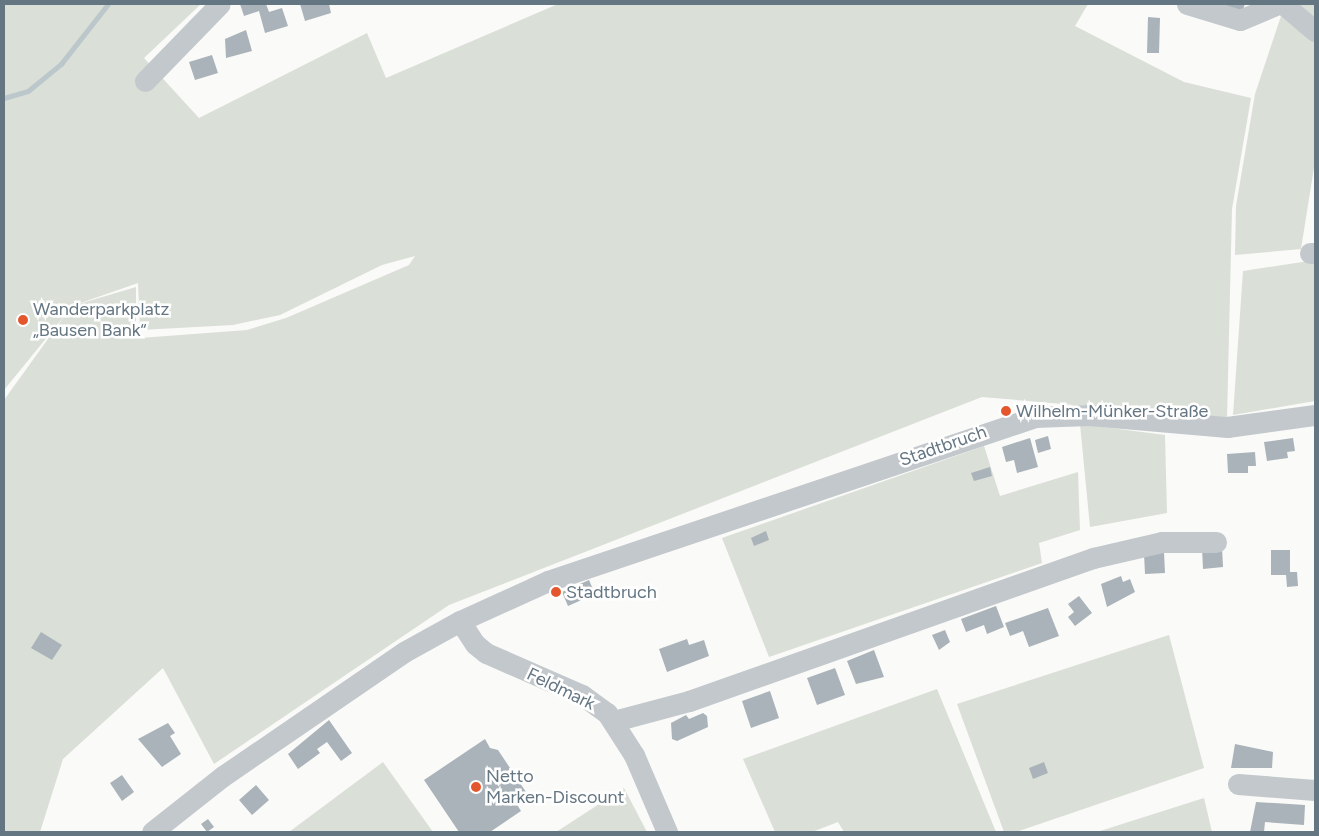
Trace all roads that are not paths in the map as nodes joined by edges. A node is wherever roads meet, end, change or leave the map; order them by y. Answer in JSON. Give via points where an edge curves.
{"nodes":[{"id":1,"x":220,"y":4,"type":"edge"},
{"id":2,"x":1187,"y":4,"type":"edge"},
{"id":3,"x":1278,"y":4,"type":"edge"},
{"id":4,"x":1283,"y":4,"type":"edge"},
{"id":5,"x":1315,"y":31,"type":"edge"},
{"id":6,"x":145,"y":81,"type":"dead end"},
{"id":7,"x":1315,"y":415,"type":"edge"},
{"id":8,"x":1216,"y":542,"type":"dead end"},
{"id":9,"x":460,"y":621,"type":"junction"},
{"id":10,"x":614,"y":721,"type":"junction"},
{"id":11,"x":1238,"y":784,"type":"dead end"},
{"id":12,"x":1315,"y":790,"type":"edge"},
{"id":13,"x":152,"y":832,"type":"edge"},
{"id":14,"x":667,"y":832,"type":"edge"}],
"edges":[{"from":1,"to":6,"type":"street"},
{"from":2,"to":3,"type":"street","via":[[1240,20]]},
{"from":4,"to":5,"type":"street"},
{"from":7,"to":9,"type":"street","name":"Stadtbruch","via":[[1227,426],[1080,414],[1035,417],[548,581]]},
{"from":8,"to":10,"type":"street","via":[[1162,542],[1093,558],[1067,570],[689,701]]},
{"from":9,"to":10,"type":"street","name":"Feldmark","via":[[486,654],[582,695]]},
{"from":9,"to":13,"type":"street","name":"Stadtbruch","via":[[342,693],[223,776]]},
{"from":10,"to":14,"type":"street","name":"Feldmark","via":[[634,755]]},
{"from":11,"to":12,"type":"street"}]}
